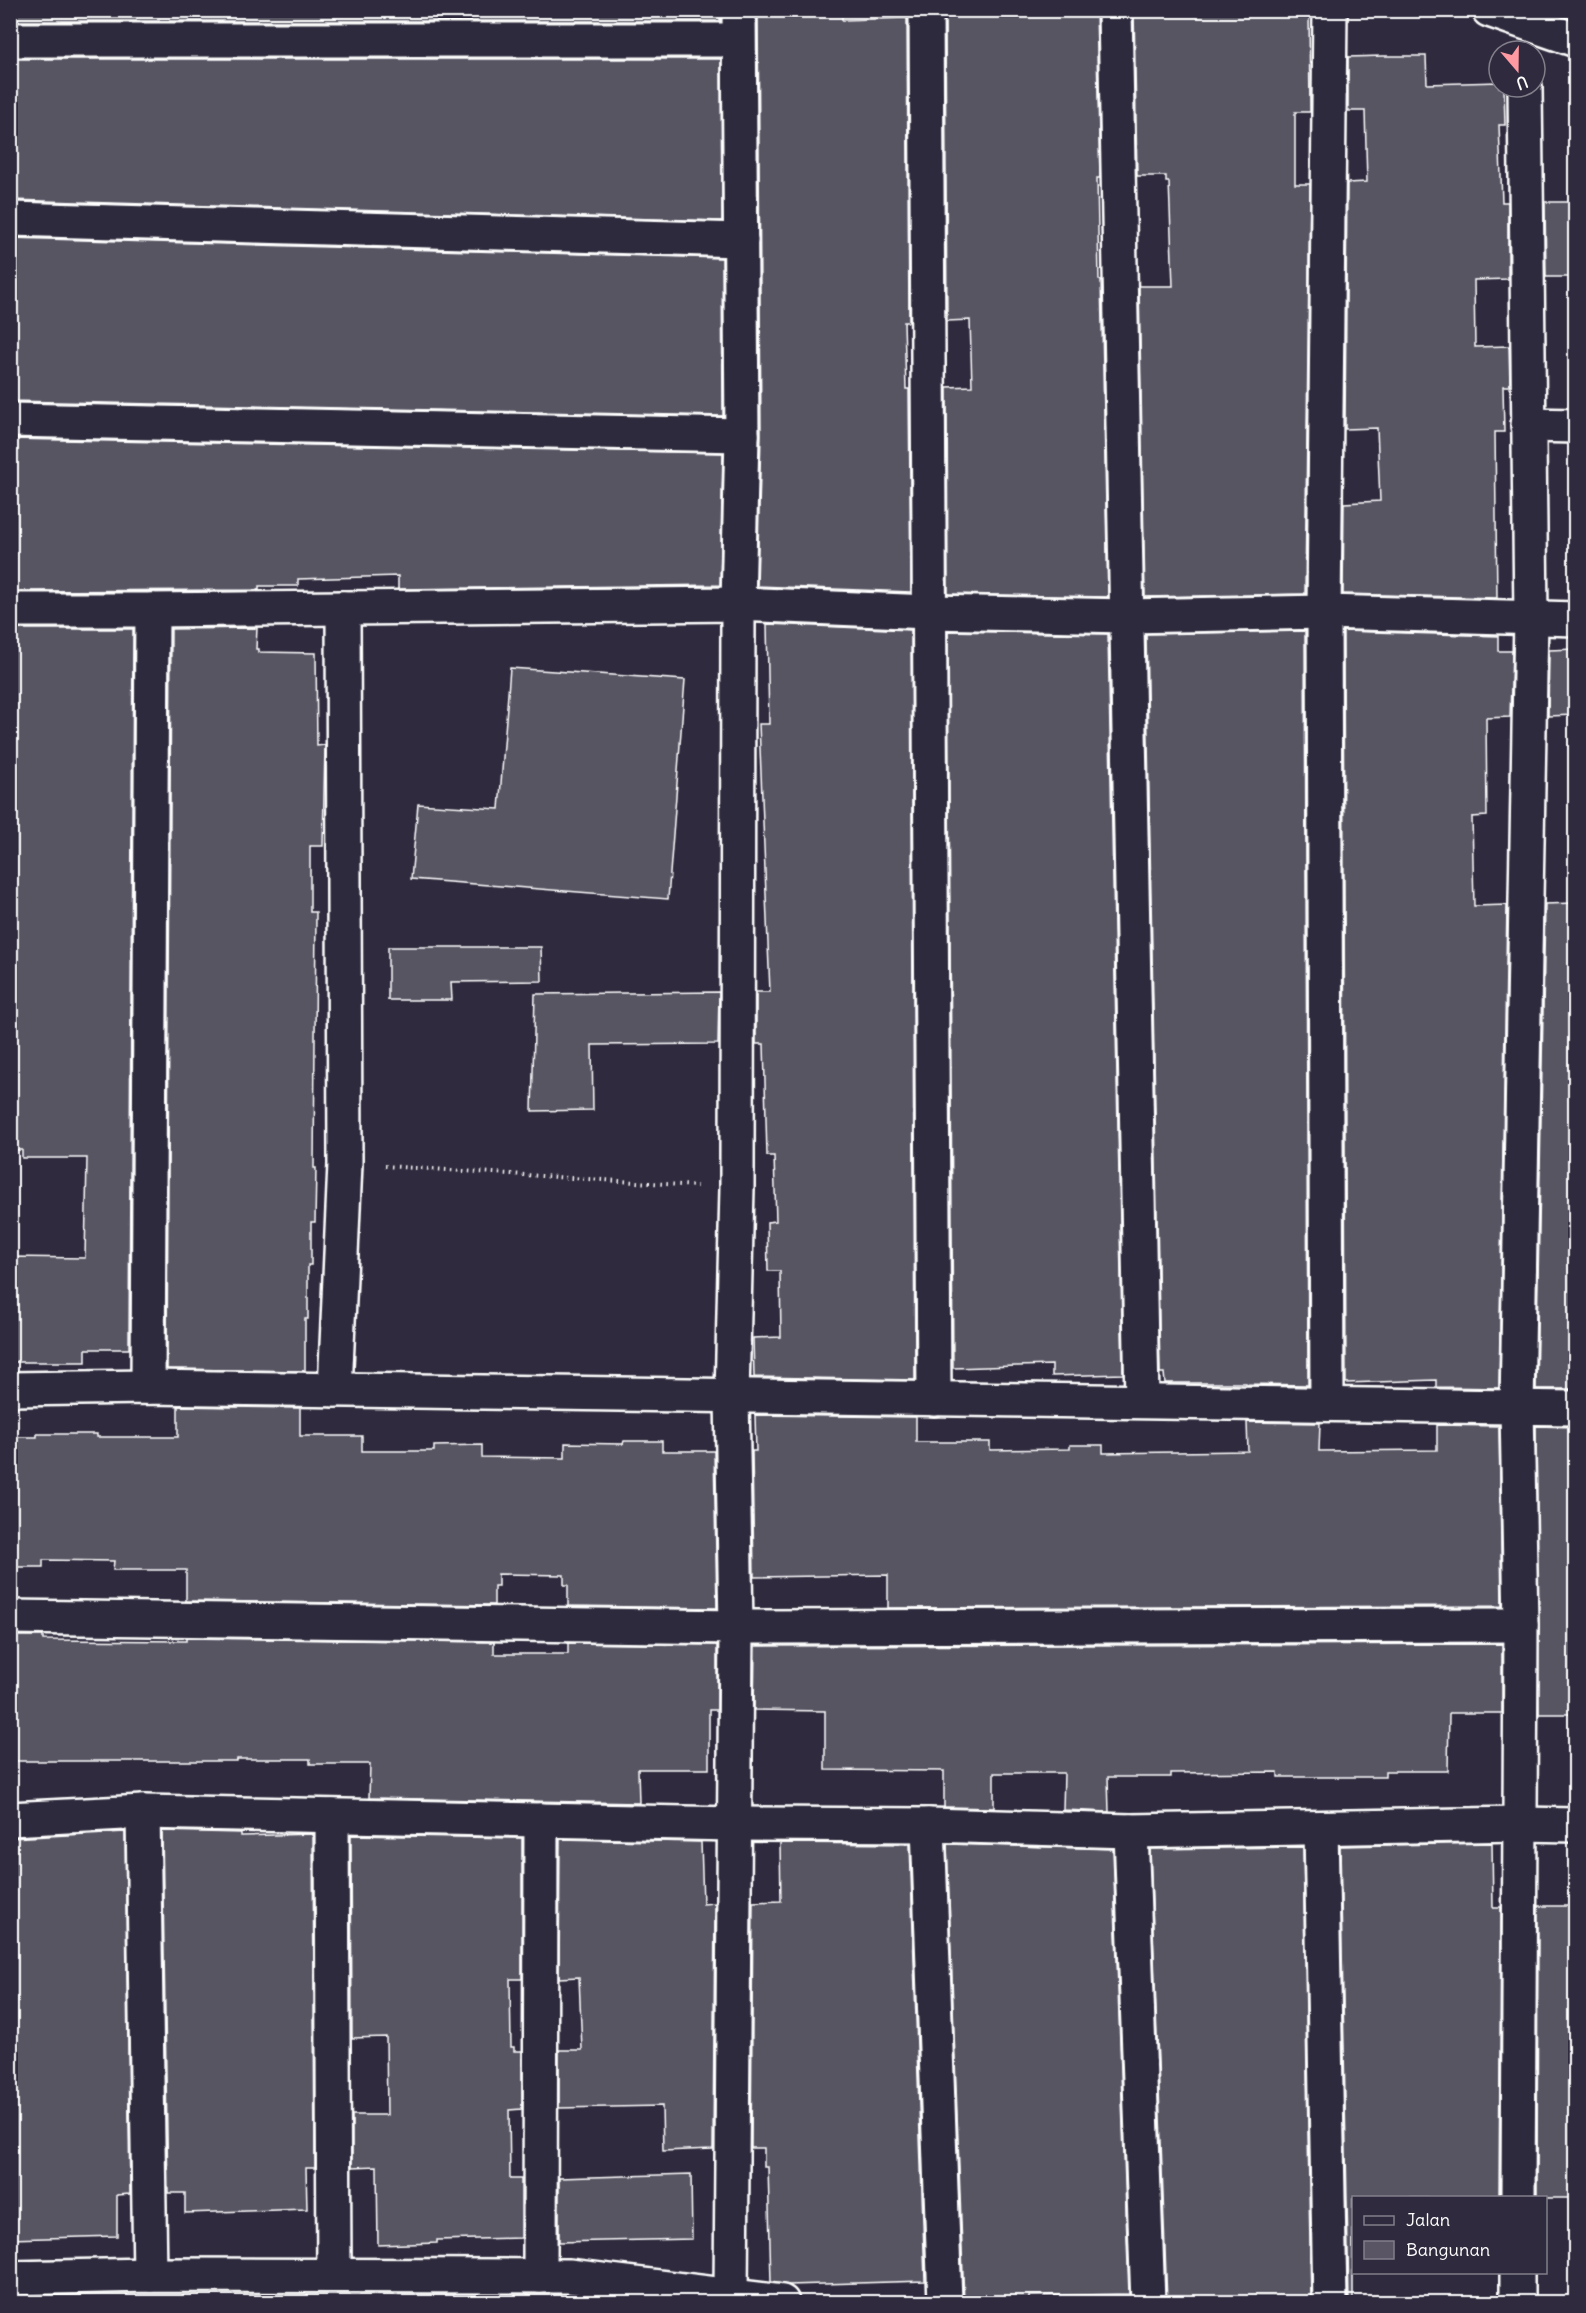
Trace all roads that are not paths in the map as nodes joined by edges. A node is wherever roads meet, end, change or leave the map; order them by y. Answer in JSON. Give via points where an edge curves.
{"nodes":[{"id":1,"x":926,"y":10,"type":"edge"},
{"id":2,"x":1115,"y":10,"type":"edge"},
{"id":3,"x":1330,"y":10,"type":"edge"},
{"id":4,"x":1489,"y":10,"type":"edge"},
{"id":5,"x":738,"y":25,"type":"edge"},
{"id":6,"x":1525,"y":37,"type":"edge"},
{"id":7,"x":10,"y":40,"type":"edge"},
{"id":8,"x":1575,"y":40,"type":"edge"},
{"id":9,"x":1525,"y":99,"type":"edge"},
{"id":10,"x":10,"y":219,"type":"edge"},
{"id":11,"x":741,"y":240,"type":"junction"},
{"id":12,"x":10,"y":420,"type":"edge"},
{"id":13,"x":1528,"y":426,"type":"junction"},
{"id":14,"x":1575,"y":426,"type":"edge"},
{"id":15,"x":742,"y":435,"type":"junction"},
{"id":16,"x":738,"y":604,"type":"junction"},
{"id":17,"x":343,"y":608,"type":"junction"},
{"id":18,"x":10,"y":610,"type":"edge"},
{"id":19,"x":152,"y":610,"type":"junction"},
{"id":20,"x":929,"y":612,"type":"junction"},
{"id":21,"x":1324,"y":612,"type":"junction"},
{"id":22,"x":1127,"y":616,"type":"junction"},
{"id":23,"x":1531,"y":617,"type":"junction"},
{"id":24,"x":1575,"y":619,"type":"edge"},
{"id":25,"x":148,"y":1387,"type":"junction"},
{"id":26,"x":10,"y":1389,"type":"edge"},
{"id":27,"x":334,"y":1390,"type":"junction"},
{"id":28,"x":732,"y":1396,"type":"junction"},
{"id":29,"x":934,"y":1399,"type":"junction"},
{"id":30,"x":1142,"y":1401,"type":"junction"},
{"id":31,"x":1327,"y":1404,"type":"junction"},
{"id":32,"x":1517,"y":1407,"type":"junction"},
{"id":33,"x":1575,"y":1408,"type":"edge"},
{"id":34,"x":10,"y":1617,"type":"edge"},
{"id":35,"x":1521,"y":1625,"type":"junction"},
{"id":36,"x":736,"y":1627,"type":"junction"},
{"id":37,"x":143,"y":1812,"type":"junction"},
{"id":38,"x":332,"y":1816,"type":"junction"},
{"id":39,"x":10,"y":1819,"type":"edge"},
{"id":40,"x":541,"y":1820,"type":"junction"},
{"id":41,"x":734,"y":1824,"type":"junction"},
{"id":42,"x":1520,"y":1824,"type":"junction"},
{"id":43,"x":928,"y":1825,"type":"junction"},
{"id":44,"x":1575,"y":1825,"type":"edge"},
{"id":45,"x":1321,"y":1828,"type":"junction"},
{"id":46,"x":1131,"y":1831,"type":"junction"},
{"id":47,"x":1518,"y":2196,"type":"edge"},
{"id":48,"x":1517,"y":2274,"type":"edge"},
{"id":49,"x":150,"y":2275,"type":"junction"},
{"id":50,"x":334,"y":2276,"type":"junction"},
{"id":51,"x":540,"y":2276,"type":"junction"},
{"id":52,"x":10,"y":2278,"type":"edge"},
{"id":53,"x":731,"y":2296,"type":"junction"},
{"id":54,"x":783,"y":2302,"type":"edge"},
{"id":55,"x":945,"y":2302,"type":"edge"},
{"id":56,"x":1148,"y":2302,"type":"edge"},
{"id":57,"x":1330,"y":2302,"type":"edge"},
{"id":58,"x":1517,"y":2302,"type":"edge"}],
"edges":[{"from":1,"to":20,"type":"street"},
{"from":2,"to":22,"type":"street"},
{"from":3,"to":21,"type":"street"},
{"from":4,"to":6,"type":"street"},
{"from":5,"to":7,"type":"street"},
{"from":5,"to":11,"type":"street"},
{"from":6,"to":8,"type":"street"},
{"from":9,"to":13,"type":"street"},
{"from":10,"to":11,"type":"street"},
{"from":11,"to":15,"type":"street"},
{"from":12,"to":15,"type":"street"},
{"from":13,"to":14,"type":"street"},
{"from":13,"to":23,"type":"street"},
{"from":15,"to":16,"type":"street"},
{"from":16,"to":17,"type":"street"},
{"from":16,"to":20,"type":"street"},
{"from":16,"to":28,"type":"street","via":[[737,1188]]},
{"from":17,"to":19,"type":"street"},
{"from":17,"to":27,"type":"street","via":[[345,1164]]},
{"from":18,"to":19,"type":"street"},
{"from":19,"to":25,"type":"street"},
{"from":20,"to":22,"type":"street"},
{"from":20,"to":29,"type":"street"},
{"from":21,"to":22,"type":"street"},
{"from":21,"to":23,"type":"street"},
{"from":21,"to":31,"type":"street"},
{"from":22,"to":30,"type":"street"},
{"from":23,"to":24,"type":"street"},
{"from":23,"to":32,"type":"street"},
{"from":25,"to":26,"type":"street"},
{"from":25,"to":27,"type":"street"},
{"from":27,"to":28,"type":"street"},
{"from":28,"to":29,"type":"street"},
{"from":28,"to":36,"type":"street"},
{"from":29,"to":30,"type":"street"},
{"from":30,"to":31,"type":"street"},
{"from":31,"to":32,"type":"street"},
{"from":32,"to":33,"type":"street"},
{"from":32,"to":35,"type":"street"},
{"from":34,"to":36,"type":"street"},
{"from":35,"to":36,"type":"street"},
{"from":35,"to":42,"type":"street"},
{"from":36,"to":41,"type":"street"},
{"from":37,"to":38,"type":"street"},
{"from":37,"to":39,"type":"street"},
{"from":37,"to":49,"type":"street"},
{"from":38,"to":40,"type":"street"},
{"from":38,"to":50,"type":"street"},
{"from":40,"to":41,"type":"street"},
{"from":40,"to":51,"type":"street"},
{"from":41,"to":43,"type":"street"},
{"from":41,"to":53,"type":"street"},
{"from":42,"to":44,"type":"street"},
{"from":42,"to":45,"type":"street"},
{"from":42,"to":47,"type":"street"},
{"from":43,"to":46,"type":"street"},
{"from":43,"to":55,"type":"street"},
{"from":45,"to":46,"type":"street"},
{"from":45,"to":57,"type":"street"},
{"from":46,"to":56,"type":"street"},
{"from":48,"to":58,"type":"street"},
{"from":49,"to":50,"type":"street"},
{"from":49,"to":52,"type":"street"},
{"from":50,"to":51,"type":"street"},
{"from":51,"to":53,"type":"street","via":[[569,2276]]},
{"from":53,"to":54,"type":"street"}]}
